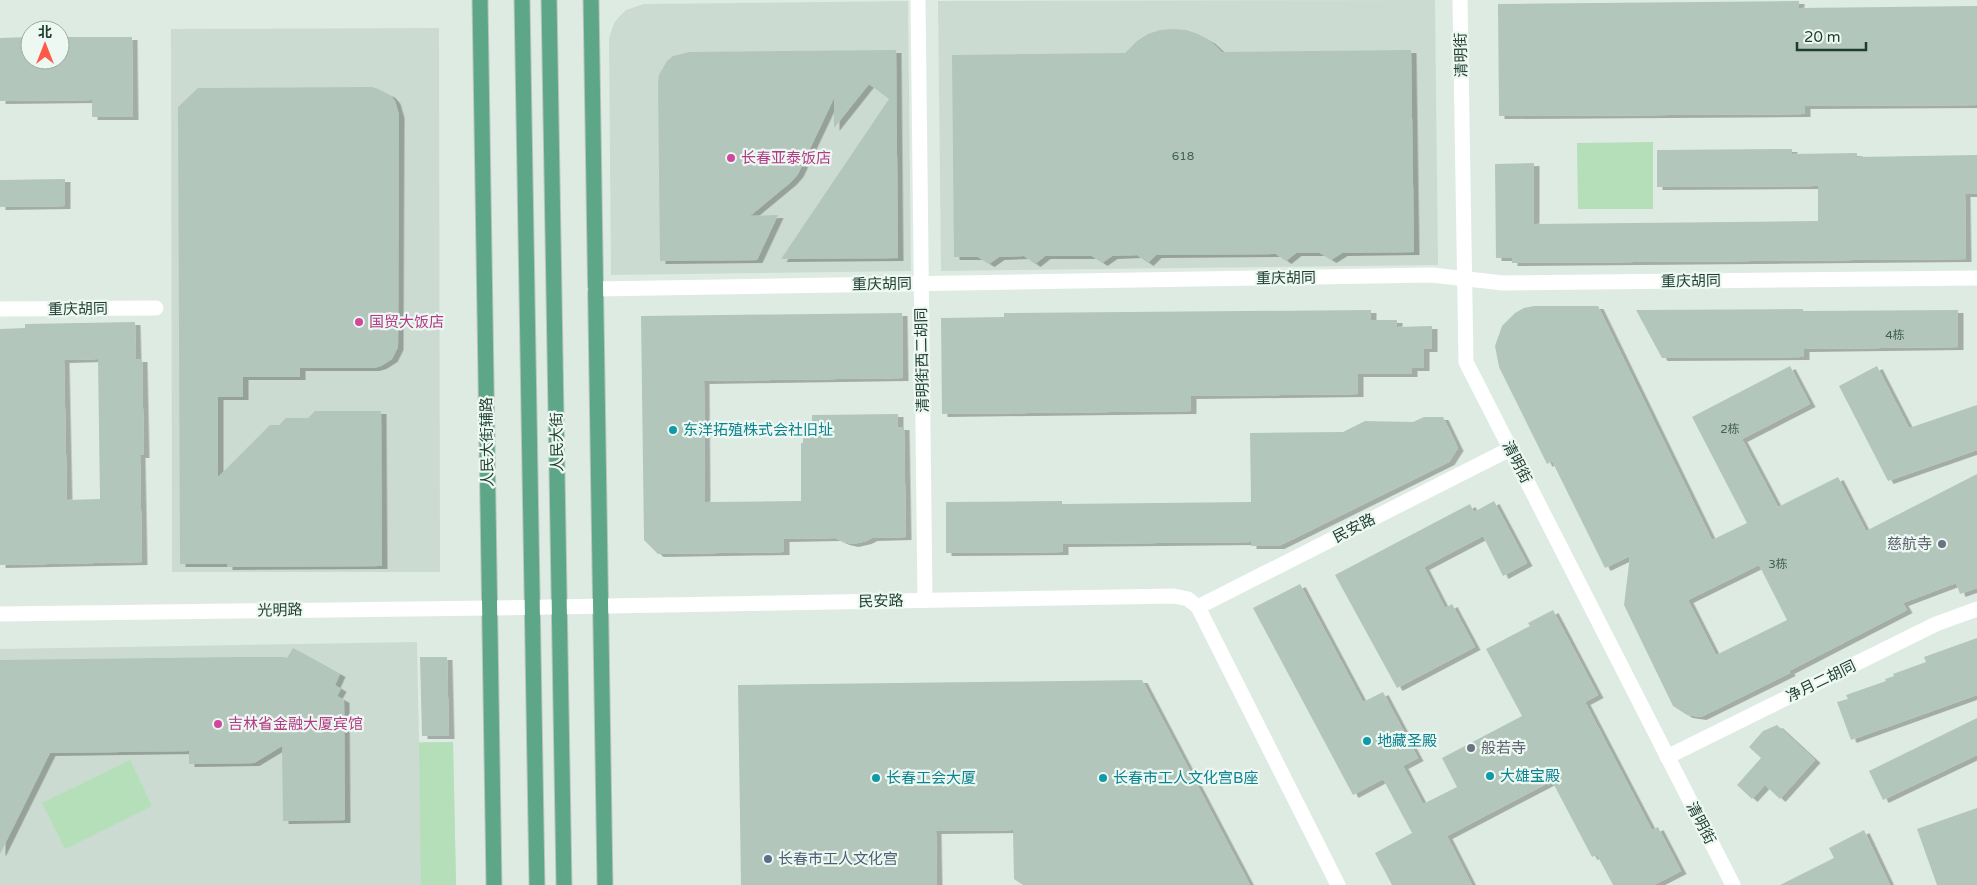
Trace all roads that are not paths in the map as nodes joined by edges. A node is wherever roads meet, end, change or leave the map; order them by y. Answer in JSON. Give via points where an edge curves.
{"nodes":[{"id":1,"x":480,"y":0,"type":"edge"},
{"id":2,"x":522,"y":0,"type":"edge"},
{"id":3,"x":549,"y":0,"type":"edge"},
{"id":4,"x":591,"y":0,"type":"edge"},
{"id":5,"x":918,"y":0,"type":"edge"},
{"id":6,"x":1460,"y":0,"type":"edge"},
{"id":7,"x":1977,"y":278,"type":"edge"},
{"id":8,"x":1465,"y":279,"type":"junction"},
{"id":9,"x":922,"y":284,"type":"junction"},
{"id":10,"x":596,"y":289,"type":"junction"},
{"id":11,"x":156,"y":308,"type":"dead end"},
{"id":12,"x":0,"y":309,"type":"edge"},
{"id":13,"x":1510,"y":449,"type":"junction"},
{"id":14,"x":925,"y":600,"type":"junction"},
{"id":15,"x":601,"y":606,"type":"junction"},
{"id":16,"x":533,"y":607,"type":"junction"},
{"id":17,"x":560,"y":607,"type":"junction"},
{"id":18,"x":1198,"y":607,"type":"junction"},
{"id":19,"x":490,"y":608,"type":"junction"},
{"id":20,"x":1977,"y":609,"type":"edge"},
{"id":21,"x":0,"y":614,"type":"edge"},
{"id":22,"x":1667,"y":757,"type":"junction"},
{"id":23,"x":494,"y":885,"type":"edge"},
{"id":24,"x":537,"y":885,"type":"edge"},
{"id":25,"x":564,"y":885,"type":"edge"},
{"id":26,"x":605,"y":885,"type":"edge"},
{"id":27,"x":1338,"y":885,"type":"edge"},
{"id":28,"x":1733,"y":885,"type":"edge"}],
"edges":[{"from":1,"to":19,"type":"main road","name":"人民大街辅路"},
{"from":2,"to":16,"type":"main road","name":"人民大街"},
{"from":3,"to":17,"type":"main road","name":"人民大街"},
{"from":4,"to":10,"type":"main road"},
{"from":5,"to":9,"type":"street","name":"清明街西二胡同"},
{"from":6,"to":8,"type":"street","name":"清明街"},
{"from":7,"to":8,"type":"street","name":"重庆胡同","via":[[1503,283]]},
{"from":8,"to":9,"type":"street","name":"重庆胡同","via":[[1432,275]]},
{"from":8,"to":13,"type":"street","name":"清明街","via":[[1466,362]]},
{"from":9,"to":10,"type":"street","name":"重庆胡同"},
{"from":9,"to":14,"type":"street","name":"清明街西二胡同"},
{"from":10,"to":15,"type":"main road"},
{"from":11,"to":12,"type":"street","name":"重庆胡同"},
{"from":13,"to":18,"type":"street","name":"民安路"},
{"from":13,"to":22,"type":"street","name":"清明街"},
{"from":14,"to":15,"type":"street","name":"民安路"},
{"from":14,"to":18,"type":"street","name":"民安路","via":[[1174,596],[1188,599]]},
{"from":15,"to":17,"type":"street","name":"民安路"},
{"from":15,"to":26,"type":"main road"},
{"from":16,"to":17,"type":"street","name":"光明路"},
{"from":16,"to":19,"type":"street","name":"光明路"},
{"from":16,"to":24,"type":"main road","name":"人民大街"},
{"from":17,"to":25,"type":"main road","name":"人民大街"},
{"from":18,"to":27,"type":"street"},
{"from":19,"to":21,"type":"street","name":"光明路"},
{"from":19,"to":23,"type":"main road","name":"人民大街辅路"},
{"from":20,"to":22,"type":"street","name":"净月二胡同","via":[[1936,624]]},
{"from":22,"to":28,"type":"street","name":"清明街"}]}
